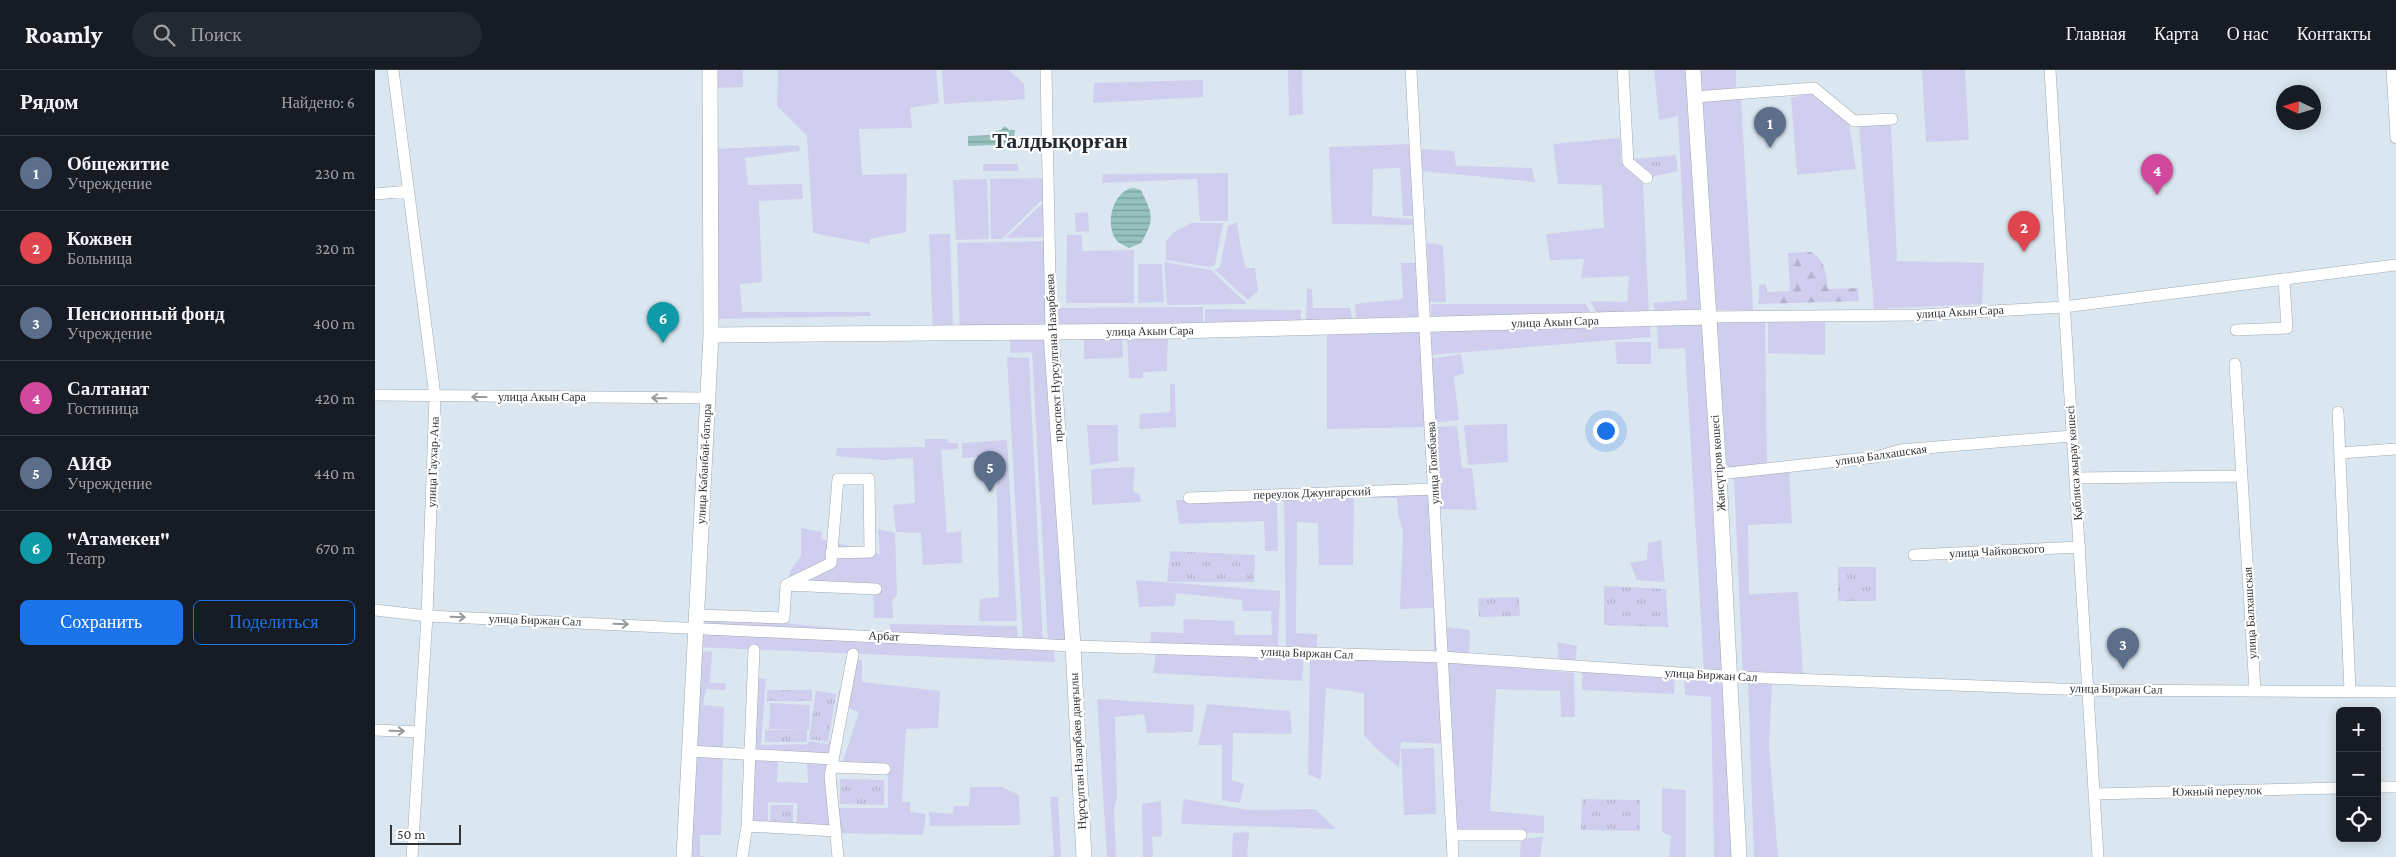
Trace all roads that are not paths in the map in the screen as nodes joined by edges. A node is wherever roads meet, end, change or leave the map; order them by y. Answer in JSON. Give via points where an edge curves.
{"nodes":[{"id":1,"x":393,"y":70,"type":"edge"},
{"id":2,"x":710,"y":70,"type":"edge"},
{"id":3,"x":1046,"y":70,"type":"edge"},
{"id":4,"x":1411,"y":70,"type":"edge"},
{"id":5,"x":1623,"y":70,"type":"edge"},
{"id":6,"x":1693,"y":70,"type":"edge"},
{"id":7,"x":2050,"y":70,"type":"edge"},
{"id":8,"x":2392,"y":70,"type":"edge"},
{"id":9,"x":1695,"y":97,"type":"junction"},
{"id":10,"x":1892,"y":119,"type":"dead end"},
{"id":11,"x":2396,"y":138,"type":"edge"},
{"id":12,"x":1647,"y":178,"type":"dead end"},
{"id":13,"x":409,"y":191,"type":"junction"},
{"id":14,"x":375,"y":194,"type":"edge"},
{"id":15,"x":2396,"y":265,"type":"edge"},
{"id":16,"x":2284,"y":279,"type":"junction"},
{"id":17,"x":2064,"y":307,"type":"junction"},
{"id":18,"x":1708,"y":317,"type":"junction"},
{"id":19,"x":1426,"y":326,"type":"junction"},
{"id":20,"x":2236,"y":330,"type":"dead end"},
{"id":21,"x":1051,"y":333,"type":"junction"},
{"id":22,"x":711,"y":335,"type":"junction"},
{"id":23,"x":2235,"y":364,"type":"dead end"},
{"id":24,"x":375,"y":395,"type":"edge"},
{"id":25,"x":435,"y":396,"type":"junction"},
{"id":26,"x":708,"y":398,"type":"junction"},
{"id":27,"x":2338,"y":412,"type":"dead end"},
{"id":28,"x":2072,"y":436,"type":"junction"},
{"id":29,"x":2396,"y":449,"type":"edge"},
{"id":30,"x":2340,"y":453,"type":"junction"},
{"id":31,"x":1719,"y":474,"type":"junction"},
{"id":32,"x":2242,"y":476,"type":"junction"},
{"id":33,"x":2075,"y":478,"type":"junction"},
{"id":34,"x":1435,"y":489,"type":"junction"},
{"id":35,"x":1189,"y":498,"type":"dead end"},
{"id":36,"x":2080,"y":547,"type":"junction"},
{"id":37,"x":831,"y":553,"type":"junction"},
{"id":38,"x":1915,"y":556,"type":"dead end"},
{"id":39,"x":786,"y":585,"type":"junction"},
{"id":40,"x":876,"y":589,"type":"dead end"},
{"id":41,"x":375,"y":610,"type":"edge"},
{"id":42,"x":427,"y":616,"type":"junction"},
{"id":43,"x":695,"y":621,"type":"junction"},
{"id":44,"x":1073,"y":646,"type":"junction"},
{"id":45,"x":754,"y":650,"type":"dead end"},
{"id":46,"x":853,"y":654,"type":"dead end"},
{"id":47,"x":1443,"y":657,"type":"junction"},
{"id":48,"x":1729,"y":676,"type":"junction"},
{"id":49,"x":2089,"y":690,"type":"junction"},
{"id":50,"x":2255,"y":690,"type":"junction"},
{"id":51,"x":2350,"y":691,"type":"junction"},
{"id":52,"x":2396,"y":692,"type":"edge"},
{"id":53,"x":375,"y":730,"type":"edge"},
{"id":54,"x":420,"y":732,"type":"junction"},
{"id":55,"x":689,"y":751,"type":"junction"},
{"id":56,"x":749,"y":754,"type":"junction"},
{"id":57,"x":832,"y":763,"type":"junction"},
{"id":58,"x":885,"y":770,"type":"dead end"},
{"id":59,"x":2381,"y":787,"type":"edge"},
{"id":60,"x":2396,"y":787,"type":"edge"},
{"id":61,"x":2336,"y":788,"type":"edge"},
{"id":62,"x":2094,"y":794,"type":"junction"},
{"id":63,"x":747,"y":826,"type":"junction"},
{"id":64,"x":835,"y":831,"type":"junction"},
{"id":65,"x":1452,"y":835,"type":"junction"},
{"id":66,"x":1521,"y":835,"type":"dead end"},
{"id":67,"x":411,"y":857,"type":"edge"},
{"id":68,"x":684,"y":857,"type":"edge"},
{"id":69,"x":742,"y":857,"type":"edge"},
{"id":70,"x":838,"y":857,"type":"edge"},
{"id":71,"x":1084,"y":857,"type":"edge"},
{"id":72,"x":1453,"y":857,"type":"edge"},
{"id":73,"x":1739,"y":857,"type":"edge"},
{"id":74,"x":2098,"y":857,"type":"edge"}],
"edges":[{"from":1,"to":13,"type":"street","name":"улица Гаухар-Ана"},
{"from":2,"to":22,"type":"main road","name":"улица Кабанбай-батыра"},
{"from":3,"to":21,"type":"street","name":"проспект Нурсултана Назарбаева"},
{"from":4,"to":19,"type":"street","name":"улица Толебаева"},
{"from":5,"to":12,"type":"street","via":[[1628,162]]},
{"from":6,"to":9,"type":"main road","name":"Жансүгіров көшесі"},
{"from":7,"to":17,"type":"street","name":"Қаблиса жырау көшесі"},
{"from":8,"to":11,"type":"street"},
{"from":9,"to":10,"type":"street","via":[[1814,88],[1854,121]]},
{"from":9,"to":18,"type":"main road","name":"Жансүгіров көшесі"},
{"from":13,"to":14,"type":"street"},
{"from":13,"to":25,"type":"street","name":"улица Гаухар-Ана"},
{"from":15,"to":16,"type":"street","name":"улица Акын Сара"},
{"from":16,"to":17,"type":"street","name":"улица Акын Сара"},
{"from":16,"to":20,"type":"street","via":[[2287,328]]},
{"from":17,"to":18,"type":"street","name":"улица Акын Сара","via":[[1919,315]]},
{"from":17,"to":28,"type":"street","name":"Қаблиса жырау көшесі"},
{"from":18,"to":19,"type":"main road","name":"улица Акын Сара"},
{"from":18,"to":31,"type":"main road","name":"Жансүгіров көшесі"},
{"from":19,"to":21,"type":"main road","name":"улица Акын Сара"},
{"from":19,"to":34,"type":"street","name":"улица Толебаева"},
{"from":21,"to":22,"type":"main road","name":"улица Акын Сара"},
{"from":21,"to":44,"type":"main road","name":"проспект Нурсултана Назарбаева"},
{"from":22,"to":26,"type":"main road","name":"улица Кабанбай-батыра"},
{"from":23,"to":32,"type":"street","name":"улица Балхашская"},
{"from":24,"to":25,"type":"street","name":"улица Акын Сара"},
{"from":26,"to":25,"type":"street","name":"улица Акын Сара","one_way":true},
{"from":25,"to":42,"type":"street","name":"улица Гаухар-Ана"},
{"from":26,"to":43,"type":"main road","name":"улица Кабанбай-батыра"},
{"from":27,"to":30,"type":"street"},
{"from":28,"to":31,"type":"street","name":"улица Балхашская","via":[[1900,450],[1876,457]]},
{"from":28,"to":33,"type":"street","name":"Қаблиса жырау көшесі"},
{"from":29,"to":30,"type":"street"},
{"from":30,"to":51,"type":"street"},
{"from":31,"to":48,"type":"main road","name":"Жансүгіров көшесі"},
{"from":32,"to":33,"type":"street"},
{"from":32,"to":50,"type":"street","name":"улица Балхашская"},
{"from":33,"to":36,"type":"street","name":"Қаблиса жырау көшесі"},
{"from":34,"to":35,"type":"street","name":"переулок Джунгарский"},
{"from":34,"to":47,"type":"street","name":"улица Толебаева"},
{"from":36,"to":38,"type":"street","name":"улица Чайковского"},
{"from":36,"to":49,"type":"street","name":"Қаблиса жырау көшесі"},
{"from":37,"to":37,"type":"street","via":[[837,479],[869,479],[870,552]]},
{"from":37,"to":39,"type":"street","via":[[831,563]]},
{"from":39,"to":40,"type":"street"},
{"from":39,"to":43,"type":"street","via":[[783,618]]},
{"from":41,"to":42,"type":"street","name":"улица Биржан Сал"},
{"from":42,"to":43,"type":"street","name":"улица Биржан Сал","one_way":true},
{"from":42,"to":54,"type":"street","name":"улица Гаухар-Ана"},
{"from":43,"to":44,"type":"street","name":"Арбат"},
{"from":43,"to":55,"type":"main road","name":"улица Кабанбай-батыра"},
{"from":44,"to":47,"type":"street","name":"улица Биржан Сал"},
{"from":44,"to":71,"type":"main road","name":"Нұрсұлтан Назарбаев даңғылы"},
{"from":45,"to":56,"type":"street"},
{"from":46,"to":57,"type":"street"},
{"from":47,"to":48,"type":"street","name":"улица Биржан Сал"},
{"from":47,"to":65,"type":"street","name":"улица Толебаева"},
{"from":48,"to":49,"type":"street","name":"улица Биржан Сал"},
{"from":48,"to":73,"type":"main road","name":"Жансүгіров көшесі"},
{"from":49,"to":50,"type":"street","name":"улица Биржан Сал"},
{"from":49,"to":62,"type":"street","name":"Қаблиса жырау көшесі"},
{"from":50,"to":51,"type":"street","name":"улица Биржан Сал"},
{"from":51,"to":52,"type":"street","name":"улица Биржан Сал"},
{"from":53,"to":54,"type":"street","one_way":true},
{"from":54,"to":67,"type":"street","name":"улица Гаухар-Ана"},
{"from":55,"to":56,"type":"street"},
{"from":55,"to":68,"type":"main road","name":"улица Кабанбай-батыра"},
{"from":56,"to":57,"type":"street"},
{"from":56,"to":63,"type":"street"},
{"from":57,"to":58,"type":"street"},
{"from":57,"to":64,"type":"street","via":[[830,776]]},
{"from":59,"to":60,"type":"street"},
{"from":61,"to":62,"type":"street","name":"Южный переулок"},
{"from":62,"to":74,"type":"street","name":"Қаблиса жырау көшесі"},
{"from":63,"to":64,"type":"street"},
{"from":63,"to":69,"type":"street"},
{"from":64,"to":70,"type":"street"},
{"from":65,"to":66,"type":"street"},
{"from":65,"to":72,"type":"street","name":"улица Толебаева"}]}
